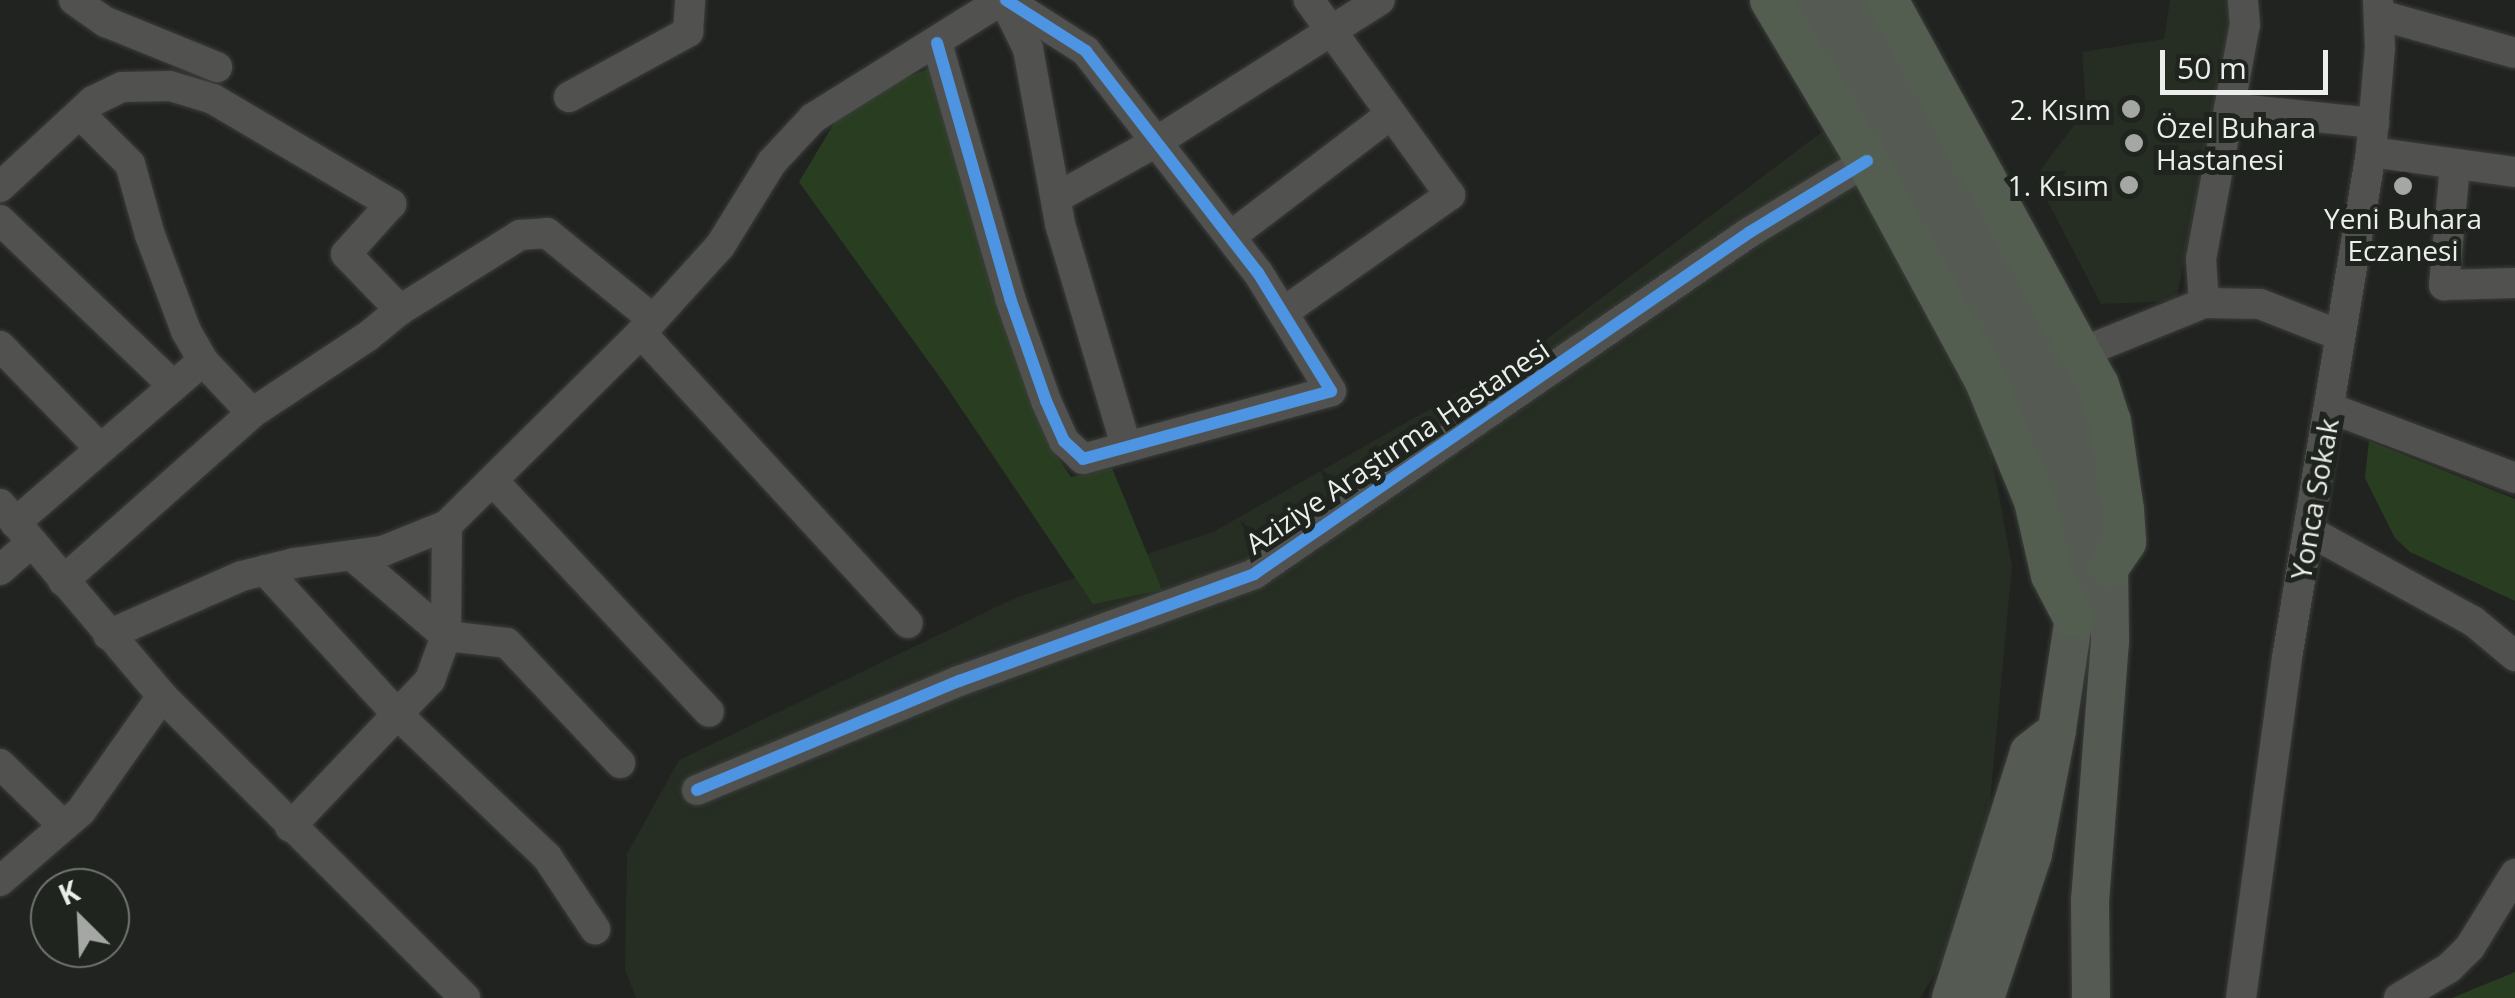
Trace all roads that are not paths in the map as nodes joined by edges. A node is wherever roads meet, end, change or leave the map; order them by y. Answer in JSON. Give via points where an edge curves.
{"nodes":[{"id":1,"x":74,"y":0,"type":"edge"},
{"id":2,"x":690,"y":0,"type":"edge"},
{"id":3,"x":1004,"y":0,"type":"edge"},
{"id":4,"x":1310,"y":0,"type":"edge"},
{"id":5,"x":1380,"y":0,"type":"edge"},
{"id":6,"x":1771,"y":0,"type":"edge"},
{"id":7,"x":1813,"y":0,"type":"edge"},
{"id":8,"x":1846,"y":0,"type":"edge"},
{"id":9,"x":1887,"y":0,"type":"edge"},
{"id":10,"x":2243,"y":0,"type":"edge"},
{"id":11,"x":2379,"y":8,"type":"edge"},
{"id":12,"x":1330,"y":33,"type":"junction"},
{"id":13,"x":937,"y":44,"type":"junction"},
{"id":14,"x":2515,"y":53,"type":"edge"},
{"id":15,"x":217,"y":67,"type":"dead end"},
{"id":16,"x":569,"y":96,"type":"dead end"},
{"id":17,"x":2229,"y":108,"type":"junction"},
{"id":18,"x":80,"y":114,"type":"junction"},
{"id":19,"x":1391,"y":114,"type":"junction"},
{"id":20,"x":2372,"y":138,"type":"junction"},
{"id":21,"x":1156,"y":142,"type":"junction"},
{"id":22,"x":1867,"y":161,"type":"junction"},
{"id":23,"x":2456,"y":164,"type":"junction"},
{"id":24,"x":2515,"y":172,"type":"edge"},
{"id":25,"x":0,"y":187,"type":"edge"},
{"id":26,"x":1056,"y":198,"type":"junction"},
{"id":27,"x":0,"y":220,"type":"edge"},
{"id":28,"x":1231,"y":236,"type":"junction"},
{"id":29,"x":2515,"y":283,"type":"edge"},
{"id":30,"x":2204,"y":303,"type":"junction"},
{"id":31,"x":400,"y":310,"type":"junction"},
{"id":32,"x":1285,"y":311,"type":"junction"},
{"id":33,"x":647,"y":326,"type":"junction"},
{"id":34,"x":2340,"y":335,"type":"junction"},
{"id":35,"x":0,"y":346,"type":"edge"},
{"id":36,"x":2083,"y":352,"type":"junction"},
{"id":37,"x":203,"y":361,"type":"junction"},
{"id":38,"x":174,"y":386,"type":"junction"},
{"id":39,"x":2330,"y":408,"type":"junction"},
{"id":40,"x":252,"y":413,"type":"junction"},
{"id":41,"x":1126,"y":444,"type":"junction"},
{"id":42,"x":100,"y":449,"type":"junction"},
{"id":43,"x":2515,"y":478,"type":"edge"},
{"id":44,"x":493,"y":481,"type":"junction"},
{"id":45,"x":15,"y":524,"type":"edge"},
{"id":46,"x":447,"y":526,"type":"junction"},
{"id":47,"x":2308,"y":531,"type":"junction"},
{"id":48,"x":355,"y":558,"type":"junction"},
{"id":49,"x":2109,"y":566,"type":"junction"},
{"id":50,"x":0,"y":570,"type":"edge"},
{"id":51,"x":264,"y":570,"type":"junction"},
{"id":52,"x":63,"y":582,"type":"junction"},
{"id":53,"x":2074,"y":618,"type":"junction"},
{"id":54,"x":908,"y":623,"type":"dead end"},
{"id":55,"x":108,"y":635,"type":"junction"},
{"id":56,"x":446,"y":636,"type":"junction"},
{"id":57,"x":2515,"y":656,"type":"edge"},
{"id":58,"x":162,"y":696,"type":"junction"},
{"id":59,"x":709,"y":712,"type":"dead end"},
{"id":60,"x":398,"y":715,"type":"junction"},
{"id":61,"x":2057,"y":730,"type":"junction"},
{"id":62,"x":0,"y":764,"type":"edge"},
{"id":63,"x":620,"y":764,"type":"dead end"},
{"id":64,"x":697,"y":790,"type":"dead end"},
{"id":65,"x":64,"y":826,"type":"junction"},
{"id":66,"x":290,"y":826,"type":"junction"},
{"id":67,"x":2515,"y":874,"type":"edge"},
{"id":68,"x":0,"y":881,"type":"edge"},
{"id":69,"x":594,"y":930,"type":"dead end"},
{"id":70,"x":465,"y":998,"type":"edge"},
{"id":71,"x":1951,"y":998,"type":"edge"},
{"id":72,"x":1985,"y":998,"type":"edge"},
{"id":73,"x":2091,"y":998,"type":"edge"},
{"id":74,"x":2240,"y":998,"type":"edge"},
{"id":75,"x":2399,"y":998,"type":"edge"}],
"edges":[{"from":1,"to":15,"type":"street","via":[[106,22]]},
{"from":2,"to":16,"type":"street","via":[[688,32]]},
{"from":3,"to":13,"type":"street"},
{"from":3,"to":21,"type":"street","via":[[1086,51]]},
{"from":3,"to":26,"type":"street","via":[[1028,49]]},
{"from":4,"to":12,"type":"street"},
{"from":5,"to":12,"type":"street"},
{"from":6,"to":22,"type":"highway"},
{"from":7,"to":53,"type":"main road","via":[[2042,416],[2069,510]]},
{"from":8,"to":49,"type":"main road","via":[[2069,405],[2090,465]]},
{"from":9,"to":36,"type":"highway"},
{"from":10,"to":17,"type":"street","via":[[2245,25]]},
{"from":11,"to":14,"type":"street"},
{"from":11,"to":20,"type":"street","name":"Yonca Sokak"},
{"from":12,"to":19,"type":"street"},
{"from":12,"to":21,"type":"street"},
{"from":13,"to":33,"type":"street","via":[[812,118],[772,162],[720,246]]},
{"from":13,"to":41,"type":"street","via":[[1010,298],[1064,441],[1083,459]]},
{"from":17,"to":20,"type":"street"},
{"from":17,"to":30,"type":"street","via":[[2201,259]]},
{"from":18,"to":25,"type":"street"},
{"from":18,"to":31,"type":"street","via":[[122,87],[170,86],[213,98],[390,204],[346,254]]},
{"from":18,"to":37,"type":"street","via":[[130,164],[150,236]]},
{"from":19,"to":28,"type":"street"},
{"from":19,"to":32,"type":"street","via":[[1450,196]]},
{"from":20,"to":23,"type":"street"},
{"from":20,"to":34,"type":"street","name":"Yonca Sokak"},
{"from":21,"to":26,"type":"street"},
{"from":21,"to":28,"type":"street"},
{"from":22,"to":53,"type":"highway","via":[[2005,422],[2035,501],[2052,575]]},
{"from":22,"to":64,"type":"street","name":"Aziziye Araştırma Hastanesi","via":[[1750,232],[1254,574],[959,681]]},
{"from":23,"to":24,"type":"street"},
{"from":23,"to":29,"type":"street","via":[[2444,285]]},
{"from":26,"to":41,"type":"street"},
{"from":27,"to":38,"type":"street"},
{"from":28,"to":32,"type":"street"},
{"from":30,"to":34,"type":"street","via":[[2260,304]]},
{"from":30,"to":36,"type":"street"},
{"from":31,"to":33,"type":"street","via":[[520,235],[547,233]]},
{"from":31,"to":40,"type":"street"},
{"from":32,"to":41,"type":"street","via":[[1331,391]]},
{"from":33,"to":44,"type":"street"},
{"from":33,"to":54,"type":"street"},
{"from":34,"to":39,"type":"street","name":"Yonca Sokak"},
{"from":35,"to":42,"type":"street"},
{"from":36,"to":49,"type":"highway","via":[[2110,422],[2120,476],[2125,542]]},
{"from":37,"to":38,"type":"street"},
{"from":37,"to":40,"type":"street"},
{"from":38,"to":42,"type":"street"},
{"from":39,"to":43,"type":"street"},
{"from":39,"to":47,"type":"street","name":"Yonca Sokak"},
{"from":40,"to":52,"type":"street"},
{"from":42,"to":45,"type":"street"},
{"from":44,"to":46,"type":"street"},
{"from":44,"to":59,"type":"street"},
{"from":45,"to":50,"type":"street"},
{"from":45,"to":52,"type":"street"},
{"from":46,"to":48,"type":"street"},
{"from":46,"to":56,"type":"street"},
{"from":47,"to":57,"type":"street","via":[[2473,620]]},
{"from":47,"to":74,"type":"street","name":"Yonca Sokak"},
{"from":48,"to":51,"type":"street"},
{"from":48,"to":56,"type":"street"},
{"from":49,"to":73,"type":"main road","via":[[2110,642],[2090,900]]},
{"from":51,"to":55,"type":"street"},
{"from":51,"to":60,"type":"street"},
{"from":52,"to":55,"type":"street"},
{"from":53,"to":61,"type":"main road"},
{"from":55,"to":58,"type":"street"},
{"from":56,"to":60,"type":"street","via":[[430,680]]},
{"from":56,"to":63,"type":"street","via":[[507,643]]},
{"from":58,"to":65,"type":"street"},
{"from":58,"to":66,"type":"street"},
{"from":60,"to":66,"type":"street"},
{"from":60,"to":69,"type":"street","via":[[548,857]]},
{"from":61,"to":71,"type":"main road","via":[[2029,752]]},
{"from":61,"to":72,"type":"main road","via":[[2033,854]]},
{"from":62,"to":65,"type":"street"},
{"from":65,"to":68,"type":"street"},
{"from":66,"to":70,"type":"street"},
{"from":67,"to":75,"type":"street","via":[[2470,948]]}]}
